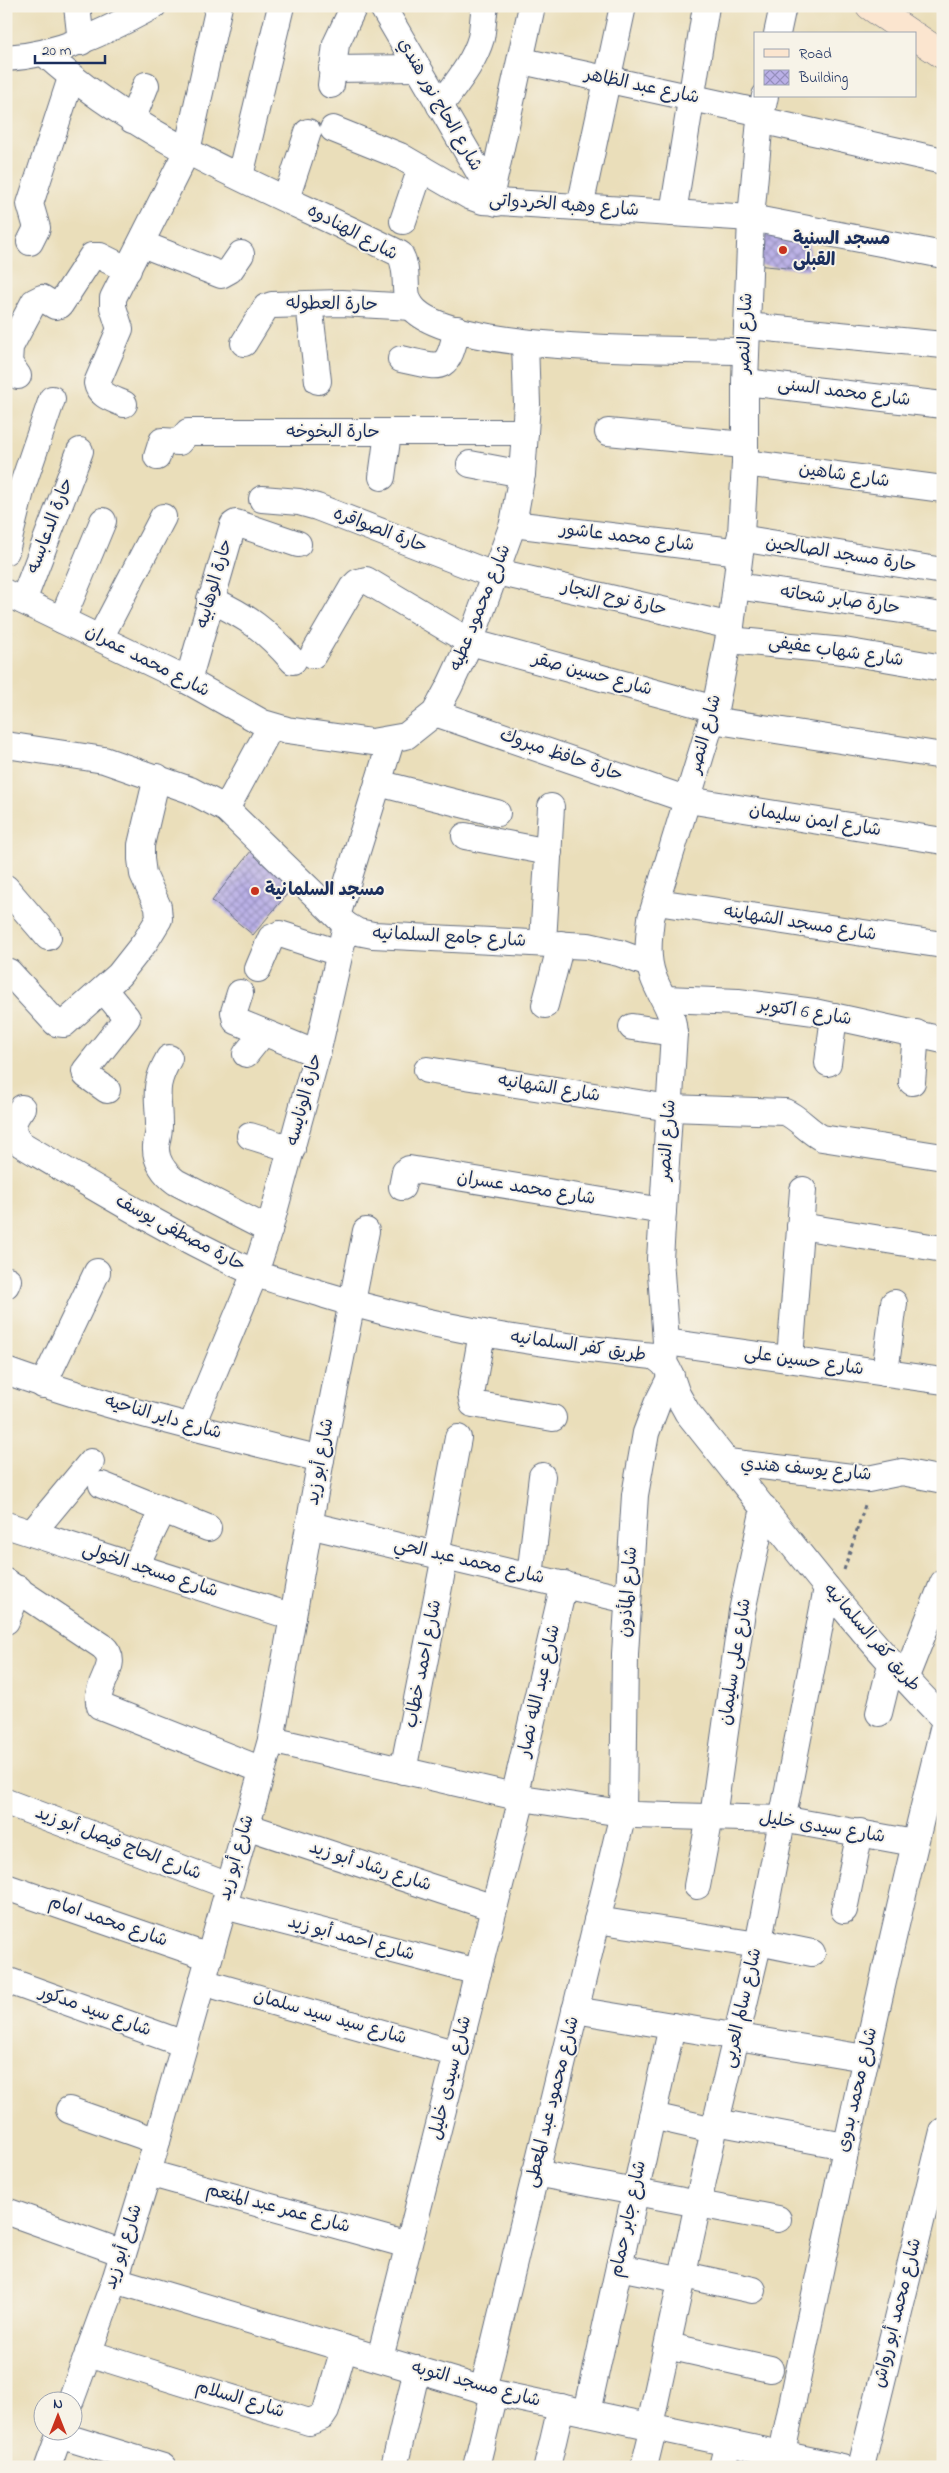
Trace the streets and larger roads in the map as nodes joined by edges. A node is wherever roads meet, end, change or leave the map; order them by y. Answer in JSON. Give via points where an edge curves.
{"nodes":[{"id":1,"x":77,"y":6,"type":"edge"},
{"id":2,"x":153,"y":6,"type":"edge"},
{"id":3,"x":219,"y":6,"type":"edge"},
{"id":4,"x":281,"y":6,"type":"edge"},
{"id":5,"x":354,"y":6,"type":"edge"},
{"id":6,"x":382,"y":6,"type":"edge"},
{"id":7,"x":485,"y":6,"type":"edge"},
{"id":8,"x":532,"y":6,"type":"edge"},
{"id":9,"x":623,"y":6,"type":"edge"},
{"id":10,"x":706,"y":6,"type":"edge"},
{"id":11,"x":783,"y":6,"type":"edge"},
{"id":12,"x":870,"y":6,"type":"edge"},
{"id":13,"x":905,"y":25,"type":"edge"},
{"id":14,"x":778,"y":32,"type":"edge"},
{"id":15,"x":916,"y":34,"type":"edge"},
{"id":16,"x":81,"y":42,"type":"junction"},
{"id":17,"x":44,"y":53,"type":"junction"},
{"id":18,"x":943,"y":55,"type":"edge"},
{"id":19,"x":6,"y":58,"type":"edge"},
{"id":20,"x":522,"y":61,"type":"junction"},
{"id":21,"x":418,"y":68,"type":"junction"},
{"id":22,"x":71,"y":78,"type":"junction"},
{"id":23,"x":607,"y":80,"type":"junction"},
{"id":24,"x":146,"y":85,"type":"dead end"},
{"id":25,"x":692,"y":98,"type":"junction"},
{"id":26,"x":440,"y":106,"type":"junction"},
{"id":27,"x":762,"y":110,"type":"edge"},
{"id":28,"x":132,"y":120,"type":"junction"},
{"id":29,"x":188,"y":151,"type":"junction"},
{"id":30,"x":943,"y":161,"type":"edge"},
{"id":31,"x":421,"y":168,"type":"junction"},
{"id":32,"x":240,"y":176,"type":"junction"},
{"id":33,"x":494,"y":198,"type":"junction"},
{"id":34,"x":286,"y":199,"type":"junction"},
{"id":35,"x":580,"y":207,"type":"junction"},
{"id":36,"x":673,"y":213,"type":"junction"},
{"id":37,"x":751,"y":218,"type":"junction"},
{"id":38,"x":403,"y":222,"type":"dead end"},
{"id":39,"x":30,"y":242,"type":"dead end"},
{"id":40,"x":142,"y":244,"type":"junction"},
{"id":41,"x":241,"y":254,"type":"dead end"},
{"id":42,"x":943,"y":255,"type":"edge"},
{"id":43,"x":128,"y":270,"type":"junction"},
{"id":44,"x":310,"y":304,"type":"junction"},
{"id":45,"x":412,"y":307,"type":"junction"},
{"id":46,"x":457,"y":329,"type":"junction"},
{"id":47,"x":746,"y":339,"type":"junction"},
{"id":48,"x":525,"y":343,"type":"junction"},
{"id":49,"x":244,"y":344,"type":"dead end"},
{"id":50,"x":943,"y":345,"type":"edge"},
{"id":51,"x":401,"y":359,"type":"dead end"},
{"id":52,"x":18,"y":376,"type":"dead end"},
{"id":53,"x":318,"y":381,"type":"dead end"},
{"id":54,"x":745,"y":382,"type":"junction"},
{"id":55,"x":52,"y":399,"type":"dead end"},
{"id":56,"x":124,"y":404,"type":"dead end"},
{"id":57,"x":943,"y":405,"type":"edge"},
{"id":58,"x":525,"y":432,"type":"junction"},
{"id":59,"x":608,"y":432,"type":"dead end"},
{"id":60,"x":388,"y":433,"type":"junction"},
{"id":61,"x":80,"y":451,"type":"dead end"},
{"id":62,"x":744,"y":454,"type":"junction"},
{"id":63,"x":157,"y":457,"type":"dead end"},
{"id":64,"x":470,"y":464,"type":"dead end"},
{"id":65,"x":522,"y":474,"type":"junction"},
{"id":66,"x":382,"y":477,"type":"dead end"},
{"id":67,"x":14,"y":483,"type":"edge"},
{"id":68,"x":943,"y":490,"type":"edge"},
{"id":69,"x":262,"y":499,"type":"dead end"},
{"id":70,"x":163,"y":517,"type":"dead end"},
{"id":71,"x":103,"y":521,"type":"dead end"},
{"id":72,"x":514,"y":524,"type":"junction"},
{"id":73,"x":298,"y":544,"type":"dead end"},
{"id":74,"x":740,"y":545,"type":"junction"},
{"id":75,"x":6,"y":551,"type":"edge"},
{"id":76,"x":943,"y":571,"type":"edge"},
{"id":77,"x":496,"y":574,"type":"junction"},
{"id":78,"x":736,"y":586,"type":"junction"},
{"id":79,"x":12,"y":599,"type":"edge"},
{"id":80,"x":210,"y":599,"type":"junction"},
{"id":81,"x":943,"y":616,"type":"edge"},
{"id":82,"x":62,"y":620,"type":"junction"},
{"id":83,"x":730,"y":632,"type":"junction"},
{"id":84,"x":100,"y":638,"type":"junction"},
{"id":85,"x":470,"y":642,"type":"junction"},
{"id":86,"x":943,"y":668,"type":"edge"},
{"id":87,"x":188,"y":682,"type":"junction"},
{"id":88,"x":435,"y":713,"type":"junction"},
{"id":89,"x":714,"y":714,"type":"junction"},
{"id":90,"x":279,"y":728,"type":"junction"},
{"id":91,"x":391,"y":740,"type":"junction"},
{"id":92,"x":6,"y":745,"type":"edge"},
{"id":93,"x":943,"y":756,"type":"edge"},
{"id":94,"x":157,"y":778,"type":"junction"},
{"id":95,"x":378,"y":782,"type":"junction"},
{"id":96,"x":688,"y":800,"type":"junction"},
{"id":97,"x":551,"y":807,"type":"dead end"},
{"id":98,"x":226,"y":809,"type":"junction"},
{"id":99,"x":497,"y":813,"type":"dead end"},
{"id":100,"x":465,"y":836,"type":"dead end"},
{"id":101,"x":943,"y":842,"type":"edge"},
{"id":102,"x":549,"y":852,"type":"junction"},
{"id":103,"x":6,"y":888,"type":"edge"},
{"id":104,"x":657,"y":902,"type":"junction"},
{"id":105,"x":342,"y":920,"type":"junction"},
{"id":106,"x":48,"y":937,"type":"dead end"},
{"id":107,"x":552,"y":943,"type":"junction"},
{"id":108,"x":943,"y":945,"type":"edge"},
{"id":109,"x":339,"y":954,"type":"junction"},
{"id":110,"x":649,"y":964,"type":"junction"},
{"id":111,"x":258,"y":969,"type":"dead end"},
{"id":112,"x":9,"y":972,"type":"dead end"},
{"id":113,"x":104,"y":990,"type":"junction"},
{"id":114,"x":240,"y":994,"type":"dead end"},
{"id":115,"x":666,"y":999,"type":"junction"},
{"id":116,"x":545,"y":1005,"type":"dead end"},
{"id":117,"x":834,"y":1016,"type":"junction"},
{"id":118,"x":632,"y":1027,"type":"dead end"},
{"id":119,"x":263,"y":1033,"type":"junction"},
{"id":120,"x":674,"y":1033,"type":"junction"},
{"id":121,"x":916,"y":1034,"type":"junction"},
{"id":122,"x":943,"y":1040,"type":"edge"},
{"id":123,"x":246,"y":1054,"type":"dead end"},
{"id":124,"x":317,"y":1054,"type":"junction"},
{"id":125,"x":169,"y":1058,"type":"dead end"},
{"id":126,"x":828,"y":1063,"type":"dead end"},
{"id":127,"x":427,"y":1070,"type":"dead end"},
{"id":128,"x":912,"y":1082,"type":"dead end"},
{"id":129,"x":107,"y":1090,"type":"dead end"},
{"id":130,"x":22,"y":1108,"type":"dead end"},
{"id":131,"x":670,"y":1108,"type":"junction"},
{"id":132,"x":250,"y":1136,"type":"dead end"},
{"id":133,"x":292,"y":1149,"type":"junction"},
{"id":134,"x":943,"y":1157,"type":"edge"},
{"id":135,"x":402,"y":1187,"type":"dead end"},
{"id":136,"x":803,"y":1190,"type":"dead end"},
{"id":137,"x":663,"y":1211,"type":"junction"},
{"id":138,"x":800,"y":1226,"type":"junction"},
{"id":139,"x":269,"y":1230,"type":"junction"},
{"id":140,"x":366,"y":1231,"type":"dead end"},
{"id":141,"x":943,"y":1249,"type":"edge"},
{"id":142,"x":97,"y":1272,"type":"dead end"},
{"id":143,"x":255,"y":1273,"type":"junction"},
{"id":144,"x":351,"y":1303,"type":"junction"},
{"id":145,"x":894,"y":1303,"type":"dead end"},
{"id":146,"x":482,"y":1333,"type":"junction"},
{"id":147,"x":667,"y":1360,"type":"junction"},
{"id":148,"x":790,"y":1360,"type":"junction"},
{"id":149,"x":6,"y":1371,"type":"edge"},
{"id":150,"x":885,"y":1373,"type":"junction"},
{"id":151,"x":943,"y":1381,"type":"edge"},
{"id":152,"x":43,"y":1385,"type":"junction"},
{"id":153,"x":553,"y":1418,"type":"dead end"},
{"id":154,"x":190,"y":1427,"type":"junction"},
{"id":155,"x":458,"y":1438,"type":"dead end"},
{"id":156,"x":321,"y":1459,"type":"junction"},
{"id":157,"x":91,"y":1462,"type":"dead end"},
{"id":158,"x":728,"y":1462,"type":"junction"},
{"id":159,"x":542,"y":1476,"type":"dead end"},
{"id":160,"x":943,"y":1480,"type":"edge"},
{"id":161,"x":102,"y":1485,"type":"dead end"},
{"id":162,"x":764,"y":1508,"type":"junction"},
{"id":163,"x":164,"y":1510,"type":"junction"},
{"id":164,"x":6,"y":1524,"type":"edge"},
{"id":165,"x":310,"y":1525,"type":"junction"},
{"id":166,"x":208,"y":1528,"type":"dead end"},
{"id":167,"x":32,"y":1533,"type":"junction"},
{"id":168,"x":440,"y":1556,"type":"junction"},
{"id":169,"x":135,"y":1566,"type":"junction"},
{"id":170,"x":530,"y":1576,"type":"junction"},
{"id":171,"x":943,"y":1583,"type":"edge"},
{"id":172,"x":564,"y":1584,"type":"junction"},
{"id":173,"x":13,"y":1585,"type":"edge"},
{"id":174,"x":831,"y":1594,"type":"junction"},
{"id":175,"x":628,"y":1600,"type":"junction"},
{"id":176,"x":293,"y":1618,"type":"junction"},
{"id":177,"x":6,"y":1621,"type":"edge"},
{"id":178,"x":898,"y":1672,"type":"junction"},
{"id":179,"x":879,"y":1713,"type":"dead end"},
{"id":180,"x":943,"y":1718,"type":"edge"},
{"id":181,"x":943,"y":1729,"type":"edge"},
{"id":182,"x":271,"y":1740,"type":"junction"},
{"id":183,"x":262,"y":1770,"type":"junction"},
{"id":184,"x":403,"y":1771,"type":"junction"},
{"id":185,"x":518,"y":1797,"type":"junction"},
{"id":186,"x":6,"y":1802,"type":"edge"},
{"id":187,"x":623,"y":1814,"type":"junction"},
{"id":188,"x":712,"y":1817,"type":"junction"},
{"id":189,"x":782,"y":1820,"type":"junction"},
{"id":190,"x":246,"y":1826,"type":"junction"},
{"id":191,"x":860,"y":1832,"type":"junction"},
{"id":192,"x":914,"y":1843,"type":"junction"},
{"id":193,"x":697,"y":1886,"type":"dead end"},
{"id":194,"x":6,"y":1887,"type":"edge"},
{"id":195,"x":226,"y":1896,"type":"junction"},
{"id":196,"x":494,"y":1908,"type":"junction"},
{"id":197,"x":844,"y":1910,"type":"dead end"},
{"id":198,"x":597,"y":1920,"type":"junction"},
{"id":199,"x":758,"y":1943,"type":"junction"},
{"id":200,"x":812,"y":1953,"type":"dead end"},
{"id":201,"x":209,"y":1957,"type":"junction"},
{"id":202,"x":478,"y":1972,"type":"junction"},
{"id":203,"x":6,"y":1980,"type":"edge"},
{"id":204,"x":202,"y":1982,"type":"junction"},
{"id":205,"x":575,"y":2010,"type":"junction"},
{"id":206,"x":672,"y":2026,"type":"junction"},
{"id":207,"x":736,"y":2036,"type":"junction"},
{"id":208,"x":184,"y":2044,"type":"junction"},
{"id":209,"x":457,"y":2054,"type":"junction"},
{"id":210,"x":865,"y":2058,"type":"junction"},
{"id":211,"x":68,"y":2110,"type":"dead end"},
{"id":212,"x":652,"y":2116,"type":"junction"},
{"id":213,"x":715,"y":2126,"type":"junction"},
{"id":214,"x":943,"y":2131,"type":"edge"},
{"id":215,"x":157,"y":2141,"type":"junction"},
{"id":216,"x":845,"y":2146,"type":"junction"},
{"id":217,"x":148,"y":2173,"type":"junction"},
{"id":218,"x":536,"y":2173,"type":"junction"},
{"id":219,"x":635,"y":2192,"type":"junction"},
{"id":220,"x":698,"y":2204,"type":"junction"},
{"id":221,"x":8,"y":2218,"type":"edge"},
{"id":222,"x":778,"y":2219,"type":"dead end"},
{"id":223,"x":408,"y":2244,"type":"junction"},
{"id":224,"x":123,"y":2253,"type":"junction"},
{"id":225,"x":619,"y":2267,"type":"junction"},
{"id":226,"x":684,"y":2278,"type":"junction"},
{"id":227,"x":114,"y":2280,"type":"junction"},
{"id":228,"x":753,"y":2290,"type":"dead end"},
{"id":229,"x":668,"y":2346,"type":"junction"},
{"id":230,"x":344,"y":2348,"type":"junction"},
{"id":231,"x":88,"y":2353,"type":"junction"},
{"id":232,"x":380,"y":2358,"type":"junction"},
{"id":233,"x":417,"y":2369,"type":"junction"},
{"id":234,"x":770,"y":2369,"type":"dead end"},
{"id":235,"x":75,"y":2390,"type":"edge"},
{"id":236,"x":489,"y":2392,"type":"junction"},
{"id":237,"x":561,"y":2407,"type":"junction"},
{"id":238,"x":588,"y":2412,"type":"junction"},
{"id":239,"x":652,"y":2426,"type":"junction"},
{"id":240,"x":58,"y":2440,"type":"edge"},
{"id":241,"x":81,"y":2440,"type":"edge"},
{"id":242,"x":782,"y":2453,"type":"junction"},
{"id":243,"x":725,"y":2455,"type":"edge"},
{"id":244,"x":832,"y":2466,"type":"edge"},
{"id":245,"x":48,"y":2467,"type":"edge"},
{"id":246,"x":163,"y":2467,"type":"edge"},
{"id":247,"x":394,"y":2467,"type":"edge"},
{"id":248,"x":476,"y":2467,"type":"edge"},
{"id":249,"x":547,"y":2467,"type":"edge"},
{"id":250,"x":644,"y":2467,"type":"edge"},
{"id":251,"x":861,"y":2467,"type":"edge"}],
"edges":[{"from":1,"to":16,"type":"street"},
{"from":2,"to":16,"type":"street"},
{"from":3,"to":29,"type":"street","via":[[194,75]]},
{"from":4,"to":32,"type":"street"},
{"from":5,"to":21,"type":"street","via":[[336,44],[332,77]]},
{"from":6,"to":21,"type":"street","name":"شارع الحاج نور هندي"},
{"from":7,"to":26,"type":"street","via":[[481,38],[475,53]]},
{"from":8,"to":20,"type":"street"},
{"from":9,"to":23,"type":"street"},
{"from":10,"to":25,"type":"street"},
{"from":11,"to":14,"type":"street"},
{"from":12,"to":13,"type":"street"},
{"from":15,"to":18,"type":"street"},
{"from":16,"to":17,"type":"street"},
{"from":17,"to":19,"type":"street"},
{"from":17,"to":22,"type":"street","name":"شارع الهنادوه"},
{"from":20,"to":23,"type":"street","name":"شارع عبد الظاهر"},
{"from":20,"to":33,"type":"street"},
{"from":21,"to":26,"type":"street","name":"شارع الحاج نور هندي"},
{"from":22,"to":28,"type":"street","name":"شارع الهنادوه"},
{"from":22,"to":39,"type":"street","via":[[30,204],[37,225]]},
{"from":23,"to":25,"type":"street","name":"شارع عبد الظاهر"},
{"from":23,"to":35,"type":"street"},
{"from":24,"to":28,"type":"street"},
{"from":25,"to":27,"type":"street","name":"شارع عبد الظاهر"},
{"from":25,"to":36,"type":"street"},
{"from":26,"to":33,"type":"street","name":"شارع الحاج نور هندي"},
{"from":27,"to":30,"type":"street","name":"شارع عبد الظاهر"},
{"from":27,"to":37,"type":"street","name":"شارع النصر"},
{"from":28,"to":29,"type":"street","name":"شارع الهنادوه"},
{"from":29,"to":32,"type":"street","name":"شارع الهنادوه"},
{"from":29,"to":40,"type":"street"},
{"from":31,"to":33,"type":"street","name":"شارع وهبه الخردواتى","via":[[469,196]]},
{"from":31,"to":34,"type":"street","name":"شارع وهبه الخردواتى","via":[[379,146],[321,131]]},
{"from":31,"to":38,"type":"street"},
{"from":32,"to":34,"type":"street","name":"شارع الهنادوه"},
{"from":33,"to":35,"type":"street","name":"شارع وهبه الخردواتى"},
{"from":34,"to":45,"type":"street","name":"شارع الهنادوه","via":[[400,254],[406,265],[405,293]]},
{"from":35,"to":36,"type":"street","name":"شارع وهبه الخردواتى"},
{"from":36,"to":37,"type":"street","name":"شارع وهبه الخردواتى"},
{"from":37,"to":42,"type":"street","name":"شارع وهبه الخردواتى"},
{"from":37,"to":47,"type":"street","name":"شارع النصر"},
{"from":40,"to":41,"type":"street","via":[[221,275],[230,270]]},
{"from":40,"to":43,"type":"street"},
{"from":43,"to":52,"type":"street","via":[[100,256],[92,256],[60,305],[55,306],[42,298],[34,302],[10,347],[9,363]]},
{"from":43,"to":56,"type":"street","via":[[114,298],[113,307],[120,329],[97,383],[103,394]]},
{"from":44,"to":45,"type":"street","name":"حارة العطوله"},
{"from":44,"to":49,"type":"street","name":"حارة العطوله","via":[[268,305]]},
{"from":44,"to":53,"type":"street"},
{"from":45,"to":46,"type":"street","via":[[430,320]]},
{"from":46,"to":48,"type":"street"},
{"from":46,"to":51,"type":"street","via":[[451,355],[442,365]]},
{"from":47,"to":48,"type":"street"},
{"from":47,"to":50,"type":"street"},
{"from":47,"to":54,"type":"street","name":"شارع النصر"},
{"from":48,"to":58,"type":"street","name":"شارع محمود عطيه"},
{"from":54,"to":57,"type":"street","name":"شارع محمد السنى"},
{"from":54,"to":62,"type":"street","name":"شارع النصر"},
{"from":55,"to":67,"type":"street"},
{"from":58,"to":60,"type":"street","name":"حارة البخوخه"},
{"from":58,"to":65,"type":"street","name":"شارع محمود عطيه"},
{"from":59,"to":62,"type":"street","name":"شارع شاهين"},
{"from":60,"to":63,"type":"street","name":"حارة البخوخه","via":[[188,432],[179,442],[162,441]]},
{"from":60,"to":66,"type":"street"},
{"from":61,"to":79,"type":"street","name":"حارة الدعابسه"},
{"from":62,"to":68,"type":"street","name":"شارع شاهين"},
{"from":62,"to":74,"type":"street","name":"شارع النصر"},
{"from":64,"to":65,"type":"street"},
{"from":65,"to":72,"type":"street","name":"شارع محمود عطيه"},
{"from":67,"to":75,"type":"street"},
{"from":69,"to":77,"type":"street","name":"حارة الصواقره","via":[[317,507]]},
{"from":70,"to":84,"type":"street"},
{"from":71,"to":82,"type":"street"},
{"from":72,"to":74,"type":"street","name":"شارع محمد عاشور"},
{"from":72,"to":77,"type":"street","name":"شارع محمود عطيه"},
{"from":73,"to":80,"type":"street","name":"حارة الوهابيه","via":[[236,523]]},
{"from":74,"to":76,"type":"street","name":"حارة مسجد الصالحين"},
{"from":74,"to":78,"type":"street","name":"شارع النصر"},
{"from":77,"to":83,"type":"street","name":"حارة نوح النجار"},
{"from":77,"to":85,"type":"street","name":"شارع محمود عطيه"},
{"from":78,"to":81,"type":"street","name":"حارة صابر شحاته"},
{"from":78,"to":83,"type":"street","name":"شارع النصر"},
{"from":79,"to":82,"type":"street","name":"شارع محمد عمران"},
{"from":80,"to":85,"type":"street","name":"شارع حسين صقر","via":[[242,614],[303,658],[352,588],[366,580]]},
{"from":80,"to":87,"type":"street","name":"حارة الوهابيه"},
{"from":82,"to":84,"type":"street","name":"شارع محمد عمران"},
{"from":83,"to":86,"type":"street","name":"شارع شهاب عفيفى"},
{"from":83,"to":89,"type":"street","name":"شارع النصر"},
{"from":84,"to":87,"type":"street","name":"شارع محمد عمران"},
{"from":85,"to":88,"type":"street","name":"شارع محمود عطيه"},
{"from":85,"to":89,"type":"street","name":"شارع حسين صقر"},
{"from":87,"to":90,"type":"street","name":"شارع محمد عمران"},
{"from":88,"to":91,"type":"street","name":"شارع محمود عطيه","via":[[406,736]]},
{"from":88,"to":96,"type":"street","name":"حارة حافظ مبروك"},
{"from":89,"to":93,"type":"street","name":"شارع حسين صقر"},
{"from":89,"to":96,"type":"street","name":"شارع النصر"},
{"from":90,"to":91,"type":"street","name":"شارع محمود عطيه","via":[[372,742]]},
{"from":90,"to":98,"type":"street"},
{"from":91,"to":95,"type":"street","name":"حارة الونايسه"},
{"from":92,"to":94,"type":"street","name":"شارع جامع السلمانيه","via":[[104,760]]},
{"from":94,"to":98,"type":"street","name":"شارع جامع السلمانيه","via":[[190,790]]},
{"from":94,"to":113,"type":"street","via":[[140,845],[140,859],[158,907],[159,919],[132,959]]},
{"from":95,"to":99,"type":"street"},
{"from":95,"to":105,"type":"street","name":"حارة الونايسه"},
{"from":96,"to":101,"type":"street","name":"شارع ايمن سليمان"},
{"from":96,"to":104,"type":"street","name":"شارع النصر"},
{"from":97,"to":102,"type":"street"},
{"from":98,"to":105,"type":"street","name":"شارع جامع السلمانيه"},
{"from":100,"to":102,"type":"street"},
{"from":102,"to":107,"type":"street"},
{"from":103,"to":106,"type":"street"},
{"from":104,"to":108,"type":"street","name":"شارع مسجد الشهاينه"},
{"from":104,"to":110,"type":"street","name":"شارع النصر","via":[[651,918]]},
{"from":105,"to":107,"type":"street","name":"شارع جامع السلمانيه","via":[[358,932],[373,935]]},
{"from":105,"to":109,"type":"street","name":"حارة الونايسه"},
{"from":107,"to":110,"type":"street","name":"شارع جامع السلمانيه","via":[[588,946]]},
{"from":107,"to":116,"type":"street"},
{"from":109,"to":111,"type":"street","via":[[280,934],[271,938]]},
{"from":109,"to":124,"type":"street","name":"حارة الونايسه"},
{"from":110,"to":115,"type":"street","name":"شارع النصر","via":[[653,978]]},
{"from":112,"to":113,"type":"street","via":[[60,1024]]},
{"from":113,"to":129,"type":"street","via":[[127,1018],[85,1071],[86,1076]]},
{"from":114,"to":119,"type":"street","via":[[234,1012],[236,1022]]},
{"from":115,"to":117,"type":"street","name":"شارع 6 اكتوبر","via":[[738,1002]]},
{"from":115,"to":120,"type":"street","name":"شارع النصر"},
{"from":117,"to":121,"type":"street","name":"شارع 6 اكتوبر"},
{"from":117,"to":126,"type":"street"},
{"from":118,"to":120,"type":"street"},
{"from":119,"to":123,"type":"street"},
{"from":119,"to":124,"type":"street"},
{"from":120,"to":131,"type":"street","name":"شارع النصر"},
{"from":121,"to":122,"type":"street","name":"شارع 6 اكتوبر"},
{"from":121,"to":128,"type":"street"},
{"from":124,"to":133,"type":"street","name":"حارة الونايسه"},
{"from":125,"to":139,"type":"street","via":[[160,1074],[156,1091],[159,1163],[176,1182]]},
{"from":127,"to":131,"type":"street","name":"شارع الشهانيه"},
{"from":130,"to":143,"type":"street","name":"حارة مصطفى يوسف","via":[[13,1119],[12,1133],[21,1144],[106,1194]]},
{"from":131,"to":134,"type":"street","name":"شارع الشهانيه","via":[[785,1112],[822,1138]]},
{"from":131,"to":137,"type":"street","name":"شارع النصر"},
{"from":132,"to":133,"type":"street"},
{"from":133,"to":139,"type":"street","name":"حارة الونايسه"},
{"from":135,"to":137,"type":"street","name":"شارع محمد عسران","via":[[405,1172],[410,1170]]},
{"from":136,"to":138,"type":"street"},
{"from":137,"to":147,"type":"street","name":"شارع النصر","via":[[660,1287]]},
{"from":138,"to":141,"type":"street"},
{"from":138,"to":148,"type":"street"},
{"from":139,"to":143,"type":"street","name":"حارة الونايسه"},
{"from":140,"to":144,"type":"street","name":"شارع أبو زيد"},
{"from":142,"to":152,"type":"street"},
{"from":143,"to":144,"type":"street","name":"طريق كفر السلمانيه"},
{"from":143,"to":154,"type":"street","name":"حارة الونايسه"},
{"from":144,"to":146,"type":"street","name":"طريق كفر السلمانيه"},
{"from":144,"to":156,"type":"street","name":"شارع أبو زيد"},
{"from":145,"to":150,"type":"street"},
{"from":146,"to":147,"type":"street","name":"طريق كفر السلمانيه"},
{"from":146,"to":153,"type":"street","via":[[471,1395],[473,1404]]},
{"from":147,"to":148,"type":"street","name":"شارع حسين على"},
{"from":147,"to":158,"type":"street","name":"طريق كفر السلمانيه","via":[[677,1394],[687,1412]]},
{"from":147,"to":175,"type":"street","name":"شارع المأذون","via":[[639,1464]]},
{"from":148,"to":150,"type":"street","name":"شارع حسين على"},
{"from":149,"to":152,"type":"street","name":"شارع داير الناحيه"},
{"from":150,"to":151,"type":"street","name":"شارع حسين على"},
{"from":152,"to":154,"type":"street","name":"شارع داير الناحيه"},
{"from":154,"to":156,"type":"street","name":"شارع داير الناحيه"},
{"from":155,"to":168,"type":"street","name":"شارع احمد خطاب"},
{"from":156,"to":165,"type":"street","name":"شارع أبو زيد"},
{"from":157,"to":167,"type":"street"},
{"from":158,"to":160,"type":"street","name":"شارع يوسف هندي","via":[[868,1479],[902,1472]]},
{"from":158,"to":162,"type":"street","name":"طريق كفر السلمانيه"},
{"from":159,"to":170,"type":"street"},
{"from":161,"to":163,"type":"street"},
{"from":162,"to":174,"type":"street","name":"طريق كفر السلمانيه"},
{"from":162,"to":188,"type":"street","name":"شارع على سليمان","via":[[742,1611]]},
{"from":163,"to":166,"type":"street"},
{"from":163,"to":169,"type":"street"},
{"from":164,"to":167,"type":"street","name":"شارع مسجد الخولى"},
{"from":165,"to":168,"type":"street","name":"شارع محمد عبد الحي"},
{"from":165,"to":176,"type":"street","name":"شارع أبو زيد"},
{"from":167,"to":169,"type":"street","name":"شارع مسجد الخولى"},
{"from":168,"to":170,"type":"street","name":"شارع محمد عبد الحي"},
{"from":168,"to":184,"type":"street","name":"شارع احمد خطاب"},
{"from":169,"to":176,"type":"street","name":"شارع مسجد الخولى"},
{"from":170,"to":172,"type":"street","name":"شارع محمد عبد الحي"},
{"from":171,"to":178,"type":"street"},
{"from":172,"to":175,"type":"street","name":"شارع محمد عبد الحي"},
{"from":172,"to":185,"type":"street","name":"شارع عبد الله نصار"},
{"from":173,"to":177,"type":"street"},
{"from":173,"to":183,"type":"street","via":[[109,1653],[110,1664],[98,1697],[100,1706]]},
{"from":174,"to":178,"type":"street","name":"طريق كفر السلمانيه"},
{"from":174,"to":189,"type":"street","name":"شارع سالم العربى"},
{"from":175,"to":187,"type":"street","name":"شارع المأذون"},
{"from":176,"to":182,"type":"street","name":"شارع أبو زيد"},
{"from":178,"to":179,"type":"street"},
{"from":178,"to":180,"type":"street","name":"طريق كفر السلمانيه"},
{"from":181,"to":192,"type":"street","name":"شارع محمد بدوى"},
{"from":182,"to":183,"type":"street","name":"شارع أبو زيد"},
{"from":182,"to":184,"type":"street","name":"شارع سيدى خليل"},
{"from":183,"to":190,"type":"street","name":"شارع أبو زيد"},
{"from":184,"to":185,"type":"street","name":"شارع سيدى خليل"},
{"from":185,"to":187,"type":"street","name":"شارع سيدى خليل"},
{"from":185,"to":196,"type":"street","name":"شارع سيدى خليل"},
{"from":186,"to":195,"type":"street","name":"شارع الحاج فيصل أبو زيد"},
{"from":187,"to":188,"type":"street","name":"شارع سيدى خليل"},
{"from":187,"to":198,"type":"street","name":"شارع محمود عبد المعطى"},
{"from":188,"to":189,"type":"street","name":"شارع سيدى خليل"},
{"from":188,"to":193,"type":"street","name":"شارع على سليمان"},
{"from":189,"to":191,"type":"street","name":"شارع سيدى خليل"},
{"from":189,"to":199,"type":"street","name":"شارع سالم العربى"},
{"from":190,"to":195,"type":"street","name":"شارع أبو زيد"},
{"from":190,"to":196,"type":"street","name":"شارع رشاد أبو زيد"},
{"from":191,"to":192,"type":"street","name":"شارع سيدى خليل"},
{"from":191,"to":197,"type":"street"},
{"from":192,"to":210,"type":"street","name":"شارع محمد بدوى"},
{"from":194,"to":201,"type":"street","name":"شارع محمد امام"},
{"from":195,"to":201,"type":"street","name":"شارع أبو زيد"},
{"from":195,"to":202,"type":"street","name":"شارع احمد أبو زيد"},
{"from":196,"to":202,"type":"street","name":"شارع سيدى خليل"},
{"from":198,"to":199,"type":"street"},
{"from":198,"to":205,"type":"street","name":"شارع محمود عبد المعطى"},
{"from":199,"to":200,"type":"street"},
{"from":199,"to":207,"type":"street","name":"شارع سالم العربى"},
{"from":201,"to":204,"type":"street","name":"شارع أبو زيد"},
{"from":202,"to":209,"type":"street","name":"شارع سيدى خليل"},
{"from":203,"to":208,"type":"street","name":"شارع سيد مدكور"},
{"from":204,"to":208,"type":"street","name":"شارع أبو زيد"},
{"from":204,"to":209,"type":"street","name":"شارع سيد سيد سلمان"},
{"from":205,"to":206,"type":"street"},
{"from":205,"to":218,"type":"street","name":"شارع محمود عبد المعطى"},
{"from":206,"to":207,"type":"street"},
{"from":206,"to":212,"type":"street","name":"شارع جابر حمام"},
{"from":207,"to":210,"type":"street"},
{"from":207,"to":213,"type":"street","name":"شارع سالم العربى"},
{"from":208,"to":215,"type":"street","name":"شارع أبو زيد"},
{"from":209,"to":223,"type":"street","name":"شارع سيدى خليل"},
{"from":210,"to":216,"type":"street","name":"شارع محمد بدوى"},
{"from":211,"to":215,"type":"street"},
{"from":212,"to":213,"type":"street"},
{"from":212,"to":219,"type":"street","name":"شارع جابر حمام"},
{"from":213,"to":216,"type":"street"},
{"from":213,"to":220,"type":"street","name":"شارع سالم العربى"},
{"from":214,"to":251,"type":"street","name":"شارع محمد أبو رواش"},
{"from":215,"to":217,"type":"street","name":"شارع أبو زيد"},
{"from":216,"to":242,"type":"street","name":"شارع محمد بدوى"},
{"from":217,"to":223,"type":"street","name":"شارع عمر عبد المنعم"},
{"from":217,"to":224,"type":"street","name":"شارع أبو زيد"},
{"from":218,"to":219,"type":"street"},
{"from":218,"to":236,"type":"street","name":"شارع محمود عبد المعطى"},
{"from":219,"to":220,"type":"street"},
{"from":219,"to":225,"type":"street","name":"شارع جابر حمام"},
{"from":220,"to":222,"type":"street"},
{"from":220,"to":226,"type":"street","name":"شارع سالم العربى"},
{"from":221,"to":224,"type":"street"},
{"from":223,"to":232,"type":"street","name":"شارع سيدى خليل"},
{"from":224,"to":227,"type":"street","name":"شارع أبو زيد"},
{"from":225,"to":226,"type":"street"},
{"from":225,"to":238,"type":"street","name":"شارع جابر حمام"},
{"from":226,"to":228,"type":"street"},
{"from":226,"to":229,"type":"street","name":"شارع سالم العربى"},
{"from":227,"to":230,"type":"street","name":"شارع مسجد التوبه"},
{"from":227,"to":231,"type":"street","name":"شارع أبو زيد"},
{"from":229,"to":234,"type":"street"},
{"from":229,"to":239,"type":"street","name":"شارع سالم العربى"},
{"from":230,"to":231,"type":"street","name":"شارع السلام","via":[[326,2411],[322,2417],[310,2422]]},
{"from":230,"to":232,"type":"street","name":"شارع مسجد التوبه"},
{"from":231,"to":235,"type":"street","name":"شارع أبو زيد"},
{"from":232,"to":233,"type":"street","name":"شارع مسجد التوبه"},
{"from":233,"to":236,"type":"street","name":"شارع مسجد التوبه"},
{"from":233,"to":247,"type":"street"},
{"from":236,"to":237,"type":"street","name":"شارع مسجد التوبه"},
{"from":236,"to":248,"type":"street","name":"شارع محمود عبد المعطى"},
{"from":237,"to":238,"type":"street","name":"شارع مسجد التوبه"},
{"from":237,"to":249,"type":"street"},
{"from":238,"to":239,"type":"street","name":"شارع مسجد التوبه"},
{"from":239,"to":243,"type":"street","name":"شارع مسجد التوبه"},
{"from":239,"to":250,"type":"street","name":"شارع سالم العربى"},
{"from":240,"to":245,"type":"street"},
{"from":241,"to":246,"type":"street"},
{"from":242,"to":243,"type":"street","name":"شارع مسجد التوبه"},
{"from":242,"to":244,"type":"street","name":"شارع مسجد التوبه"}]}
